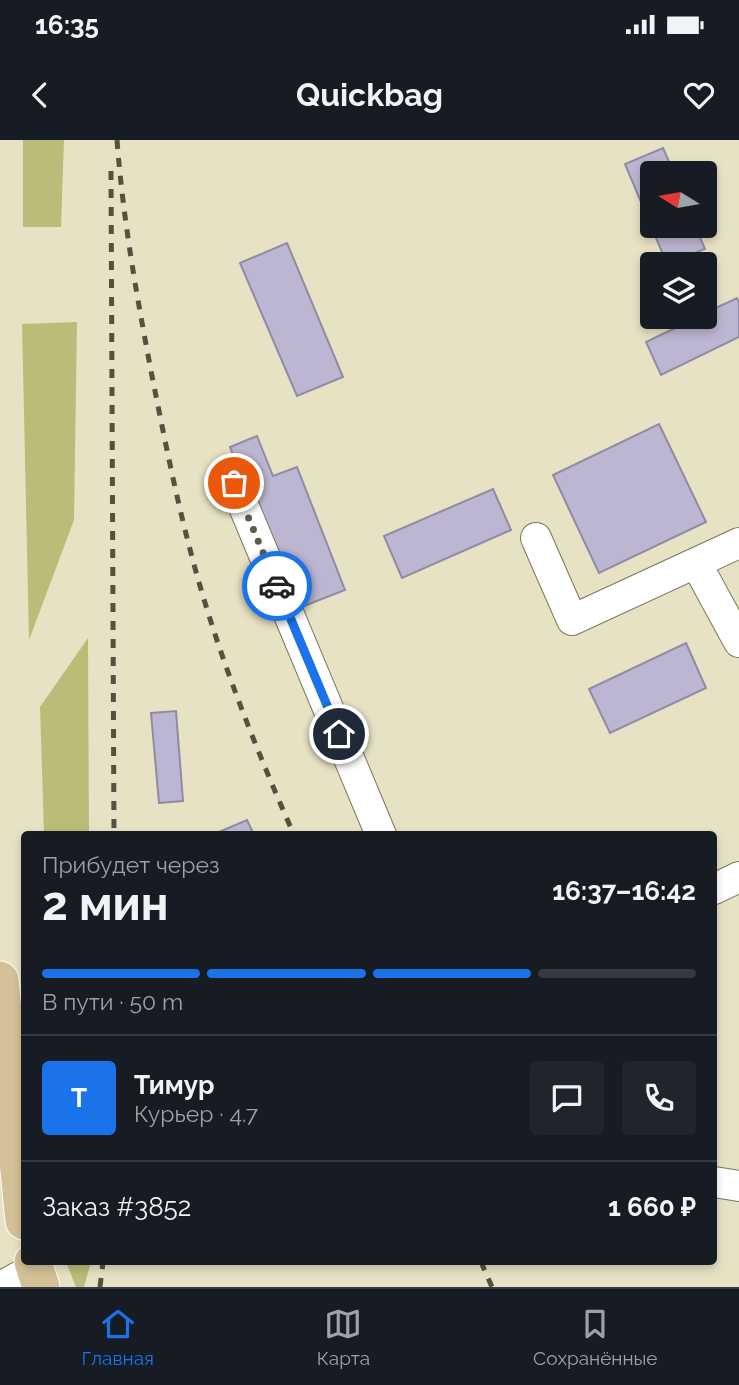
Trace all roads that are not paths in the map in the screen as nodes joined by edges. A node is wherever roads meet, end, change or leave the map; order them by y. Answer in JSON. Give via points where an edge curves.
{"nodes":[{"id":1,"x":234,"y":483,"type":"dead end"},
{"id":2,"x":536,"y":538,"type":"dead end"},
{"id":3,"x":739,"y":543,"type":"edge"},
{"id":4,"x":696,"y":563,"type":"junction"},
{"id":5,"x":739,"y":642,"type":"edge"},
{"id":6,"x":380,"y":831,"type":"edge"},
{"id":7,"x":739,"y":877,"type":"edge"},
{"id":8,"x":717,"y":888,"type":"edge"},
{"id":9,"x":0,"y":980,"type":"edge"},
{"id":10,"x":717,"y":1182,"type":"edge"},
{"id":11,"x":739,"y":1186,"type":"edge"},
{"id":12,"x":21,"y":1191,"type":"edge"},
{"id":13,"x":36,"y":1272,"type":"edge"},
{"id":14,"x":0,"y":1287,"type":"edge"}],
"edges":[{"from":1,"to":6,"type":"street"},
{"from":2,"to":4,"type":"street","via":[[572,620]]},
{"from":3,"to":4,"type":"street"},
{"from":4,"to":5,"type":"street"},
{"from":7,"to":8,"type":"street"},
{"from":9,"to":12,"type":"main road"},
{"from":10,"to":11,"type":"street"},
{"from":13,"to":14,"type":"street"}]}
